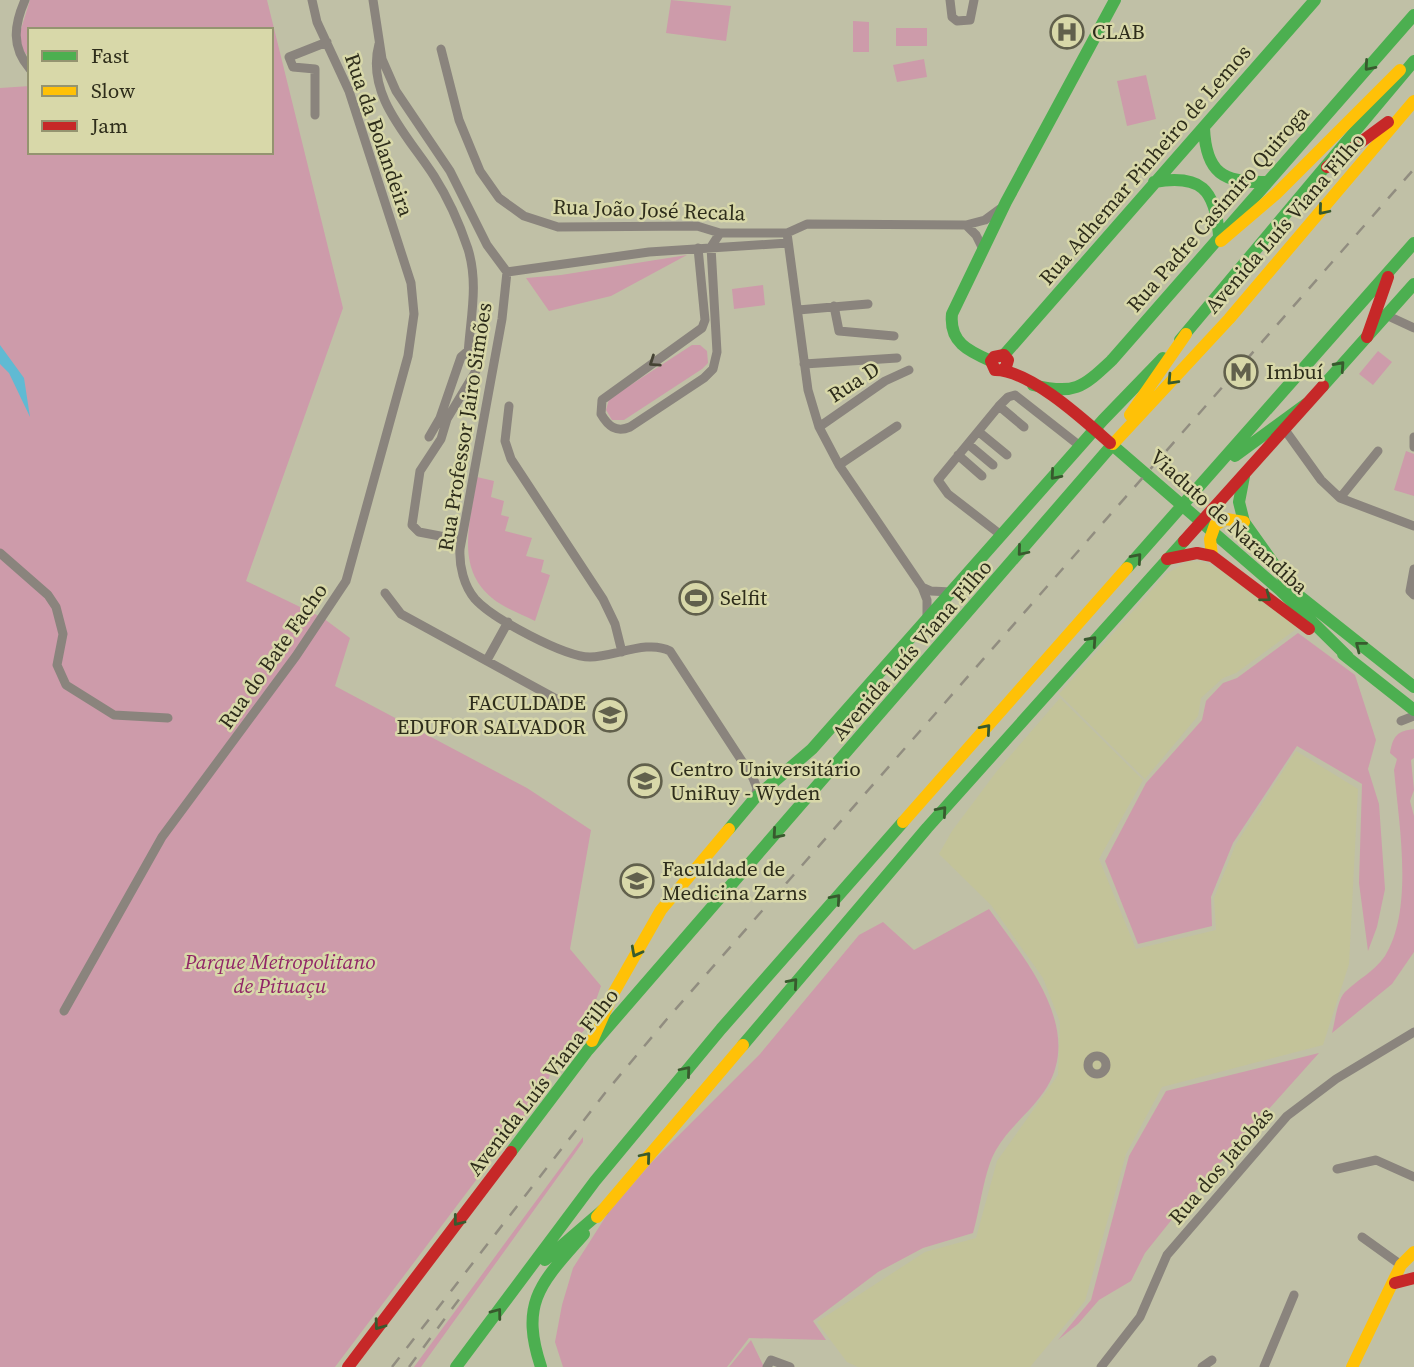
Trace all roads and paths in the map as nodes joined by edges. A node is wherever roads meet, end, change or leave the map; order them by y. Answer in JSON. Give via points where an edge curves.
{"nodes":[{"id":1,"x":24,"y":0,"type":"edge"},
{"id":2,"x":312,"y":0,"type":"edge"},
{"id":3,"x":373,"y":0,"type":"edge"},
{"id":4,"x":950,"y":0,"type":"edge"},
{"id":5,"x":974,"y":0,"type":"edge"},
{"id":6,"x":1115,"y":0,"type":"edge"},
{"id":7,"x":1315,"y":0,"type":"edge"},
{"id":8,"x":1414,"y":15,"type":"edge"},
{"id":9,"x":327,"y":43,"type":"junction"},
{"id":10,"x":379,"y":44,"type":"junction"},
{"id":11,"x":441,"y":48,"type":"dead end"},
{"id":12,"x":1414,"y":59,"type":"edge"},
{"id":13,"x":28,"y":66,"type":"edge"},
{"id":14,"x":1414,"y":101,"type":"edge"},
{"id":15,"x":314,"y":115,"type":"dead end"},
{"id":16,"x":1204,"y":128,"type":"junction"},
{"id":17,"x":1327,"y":167,"type":"junction"},
{"id":18,"x":455,"y":181,"type":"junction"},
{"id":19,"x":1153,"y":182,"type":"junction"},
{"id":20,"x":1266,"y":182,"type":"junction"},
{"id":21,"x":442,"y":189,"type":"junction"},
{"id":22,"x":1006,"y":202,"type":"junction"},
{"id":23,"x":966,"y":225,"type":"junction"},
{"id":24,"x":720,"y":233,"type":"junction"},
{"id":25,"x":787,"y":233,"type":"junction"},
{"id":26,"x":1219,"y":234,"type":"junction"},
{"id":27,"x":788,"y":243,"type":"junction"},
{"id":28,"x":1414,"y":243,"type":"edge"},
{"id":29,"x":711,"y":247,"type":"junction"},
{"id":30,"x":698,"y":248,"type":"junction"},
{"id":31,"x":983,"y":249,"type":"junction"},
{"id":32,"x":1203,"y":253,"type":"junction"},
{"id":33,"x":1392,"y":267,"type":"junction"},
{"id":34,"x":507,"y":272,"type":"junction"},
{"id":35,"x":411,"y":283,"type":"joint"},
{"id":36,"x":712,"y":283,"type":"junction"},
{"id":37,"x":702,"y":284,"type":"junction"},
{"id":38,"x":1414,"y":284,"type":"edge"},
{"id":39,"x":868,"y":304,"type":"dead end"},
{"id":40,"x":834,"y":306,"type":"junction"},
{"id":41,"x":798,"y":310,"type":"junction"},
{"id":42,"x":1386,"y":315,"type":"junction"},
{"id":43,"x":1414,"y":328,"type":"edge"},
{"id":44,"x":1186,"y":334,"type":"junction"},
{"id":45,"x":894,"y":336,"type":"dead end"},
{"id":46,"x":1367,"y":337,"type":"junction"},
{"id":47,"x":468,"y":351,"type":"junction"},
{"id":48,"x":897,"y":358,"type":"dead end"},
{"id":49,"x":1112,"y":360,"type":"junction"},
{"id":50,"x":804,"y":363,"type":"junction"},
{"id":51,"x":1000,"y":363,"type":"junction"},
{"id":52,"x":909,"y":370,"type":"dead end"},
{"id":53,"x":1033,"y":385,"type":"junction"},
{"id":54,"x":1306,"y":404,"type":"junction"},
{"id":55,"x":509,"y":406,"type":"dead end"},
{"id":56,"x":999,"y":406,"type":"junction"},
{"id":57,"x":1084,"y":421,"type":"junction"},
{"id":58,"x":897,"y":426,"type":"dead end"},
{"id":59,"x":819,"y":427,"type":"junction"},
{"id":60,"x":1024,"y":427,"type":"dead end"},
{"id":61,"x":1285,"y":430,"type":"junction"},
{"id":62,"x":979,"y":432,"type":"junction"},
{"id":63,"x":429,"y":436,"type":"dead end"},
{"id":64,"x":1414,"y":437,"type":"edge"},
{"id":65,"x":1114,"y":442,"type":"junction"},
{"id":66,"x":968,"y":444,"type":"junction"},
{"id":67,"x":1080,"y":446,"type":"junction"},
{"id":68,"x":1414,"y":447,"type":"edge"},
{"id":69,"x":1378,"y":451,"type":"dead end"},
{"id":70,"x":958,"y":455,"type":"junction"},
{"id":71,"x":1007,"y":455,"type":"dead end"},
{"id":72,"x":839,"y":465,"type":"junction"},
{"id":73,"x":993,"y":465,"type":"dead end"},
{"id":74,"x":1216,"y":469,"type":"junction"},
{"id":75,"x":1246,"y":472,"type":"junction"},
{"id":76,"x":982,"y":476,"type":"dead end"},
{"id":77,"x":1340,"y":498,"type":"junction"},
{"id":78,"x":1244,"y":523,"type":"junction"},
{"id":79,"x":1414,"y":526,"type":"edge"},
{"id":80,"x":1001,"y":536,"type":"junction"},
{"id":81,"x":461,"y":540,"type":"junction"},
{"id":82,"x":0,"y":553,"type":"edge"},
{"id":83,"x":1212,"y":556,"type":"junction"},
{"id":84,"x":1167,"y":559,"type":"junction"},
{"id":85,"x":1414,"y":569,"type":"edge"},
{"id":86,"x":922,"y":587,"type":"junction"},
{"id":87,"x":951,"y":592,"type":"junction"},
{"id":88,"x":385,"y":593,"type":"dead end"},
{"id":89,"x":1414,"y":595,"type":"edge"},
{"id":90,"x":927,"y":618,"type":"junction"},
{"id":91,"x":508,"y":622,"type":"junction"},
{"id":92,"x":622,"y":652,"type":"junction"},
{"id":93,"x":1348,"y":657,"type":"junction"},
{"id":94,"x":487,"y":660,"type":"junction"},
{"id":95,"x":1414,"y":687,"type":"edge"},
{"id":96,"x":560,"y":701,"type":"dead end"},
{"id":97,"x":1414,"y":709,"type":"edge"},
{"id":98,"x":1414,"y":716,"type":"edge"},
{"id":99,"x":169,"y":718,"type":"dead end"},
{"id":100,"x":1401,"y":721,"type":"dead end"},
{"id":101,"x":753,"y":778,"type":"junction"},
{"id":102,"x":773,"y":783,"type":"junction"},
{"id":103,"x":755,"y":799,"type":"junction"},
{"id":104,"x":64,"y":1011,"type":"dead end"},
{"id":105,"x":1414,"y":1032,"type":"edge"},
{"id":106,"x":589,"y":1050,"type":"junction"},
{"id":107,"x":1337,"y":1169,"type":"dead end"},
{"id":108,"x":1414,"y":1177,"type":"edge"},
{"id":109,"x":603,"y":1210,"type":"junction"},
{"id":110,"x":1362,"y":1237,"type":"dead end"},
{"id":111,"x":1414,"y":1252,"type":"edge"},
{"id":112,"x":1401,"y":1265,"type":"junction"},
{"id":113,"x":1414,"y":1278,"type":"edge"},
{"id":114,"x":1395,"y":1283,"type":"junction"},
{"id":115,"x":518,"y":1285,"type":"junction"},
{"id":116,"x":1294,"y":1295,"type":"dead end"},
{"id":117,"x":1212,"y":1360,"type":"dead end"},
{"id":118,"x":348,"y":1367,"type":"edge"},
{"id":119,"x":456,"y":1367,"type":"edge"},
{"id":120,"x":541,"y":1367,"type":"edge"},
{"id":121,"x":767,"y":1367,"type":"edge"},
{"id":122,"x":790,"y":1367,"type":"edge"},
{"id":123,"x":1101,"y":1367,"type":"edge"},
{"id":124,"x":1202,"y":1367,"type":"edge"},
{"id":125,"x":1264,"y":1367,"type":"edge"},
{"id":126,"x":1352,"y":1367,"type":"edge"}],
"edges":[{"from":1,"to":13,"type":"street","via":[[15,38]]},
{"from":2,"to":9,"type":"street","name":"Rua da Bolandeira"},
{"from":3,"to":10,"type":"street"},
{"from":4,"to":5,"type":"street","via":[[952,17],[960,21],[970,20]]},
{"from":6,"to":22,"type":"main road","name":"Rua Padre Casimiro Quiroga"},
{"from":7,"to":16,"type":"main road","name":"Rua Adhemar Pinheiro de Lemos"},
{"from":8,"to":20,"type":"main road","name":"Rua Padre Casimiro Quiroga","one_way":true},
{"from":9,"to":15,"type":"street","via":[[289,57],[293,67],[315,69]]},
{"from":9,"to":35,"type":"street","name":"Rua da Bolandeira","via":[[349,91]]},
{"from":10,"to":18,"type":"street","via":[[405,109]]},
{"from":10,"to":21,"type":"street","via":[[376,73],[387,103],[400,130]]},
{"from":11,"to":24,"type":"street","name":"Rua João José Recala","via":[[471,153],[489,186],[510,208],[558,227],[697,226]]},
{"from":12,"to":17,"type":"main road","name":"Avenida Luís Viana Filho"},
{"from":12,"to":32,"type":"main road","via":[[1380,87],[1276,194]]},
{"from":14,"to":17,"type":"main road"},
{"from":14,"to":65,"type":"main road","name":"Avenida Luís Viana Filho","one_way":true,"via":[[1237,310]]},
{"from":16,"to":19,"type":"main road","name":"Rua Adhemar Pinheiro de Lemos"},
{"from":16,"to":20,"type":"main road","via":[[1206,154],[1218,173],[1241,182]]},
{"from":17,"to":44,"type":"main road","name":"Avenida Luís Viana Filho"},
{"from":18,"to":21,"type":"street"},
{"from":18,"to":34,"type":"street","via":[[487,245]]},
{"from":19,"to":26,"type":"main road","via":[[1180,180],[1207,190],[1216,204]]},
{"from":19,"to":51,"type":"main road","name":"Rua Adhemar Pinheiro de Lemos"},
{"from":20,"to":26,"type":"main road","name":"Rua Padre Casimiro Quiroga"},
{"from":21,"to":47,"type":"street","via":[[472,266],[473,326]]},
{"from":22,"to":23,"type":"street","name":"Rua João José Recala","via":[[992,216]]},
{"from":22,"to":31,"type":"main road","name":"Rua Padre Casimiro Quiroga"},
{"from":23,"to":25,"type":"street","name":"Rua João José Recala","via":[[807,224]]},
{"from":23,"to":31,"type":"street"},
{"from":24,"to":25,"type":"street","name":"Rua João José Recala"},
{"from":24,"to":29,"type":"street"},
{"from":25,"to":27,"type":"street"},
{"from":26,"to":32,"type":"main road","name":"Rua Padre Casimiro Quiroga"},
{"from":27,"to":29,"type":"street"},
{"from":27,"to":41,"type":"street"},
{"from":28,"to":33,"type":"main road"},
{"from":29,"to":30,"type":"street"},
{"from":29,"to":36,"type":"street"},
{"from":30,"to":34,"type":"street"},
{"from":30,"to":37,"type":"street"},
{"from":31,"to":51,"type":"main road","name":"Rua Padre Casimiro Quiroga","via":[[950,326],[958,342]]},
{"from":32,"to":49,"type":"main road","name":"Rua Padre Casimiro Quiroga"},
{"from":33,"to":46,"type":"main road"},
{"from":33,"to":74,"type":"main road"},
{"from":34,"to":81,"type":"street","name":"Rua Professor Jairo Simões"},
{"from":35,"to":104,"type":"street","name":"Rua do Bate Facho","via":[[414,314],[408,356],[346,581],[162,837]]},
{"from":36,"to":37,"type":"street"},
{"from":37,"to":36,"type":"street","one_way":true,"via":[[702,328],[602,400],[601,414],[612,428],[630,427],[713,369],[717,352]]},
{"from":38,"to":42,"type":"main road"},
{"from":39,"to":40,"type":"street"},
{"from":40,"to":41,"type":"street"},
{"from":40,"to":45,"type":"street","via":[[839,331]]},
{"from":41,"to":50,"type":"street"},
{"from":42,"to":43,"type":"street"},
{"from":42,"to":46,"type":"main road"},
{"from":44,"to":65,"type":"main road"},
{"from":44,"to":67,"type":"main road","name":"Avenida Luís Viana Filho"},
{"from":54,"to":46,"type":"main road","one_way":true},
{"from":47,"to":63,"type":"street","via":[[461,357]]},
{"from":47,"to":81,"type":"street","via":[[477,369],[420,471],[412,524],[419,532]]},
{"from":48,"to":50,"type":"street"},
{"from":49,"to":53,"type":"main road","name":"Rua Padre Casimiro Quiroga","via":[[1077,391]]},
{"from":49,"to":57,"type":"main road","via":[[1079,402]]},
{"from":50,"to":59,"type":"street"},
{"from":51,"to":53,"type":"main road","name":"Rua Padre Casimiro Quiroga"},
{"from":52,"to":59,"type":"street","name":"Rua D","via":[[864,394]]},
{"from":53,"to":57,"type":"main road","name":"Rua Padre Casimiro Quiroga"},
{"from":54,"to":61,"type":"main road"},
{"from":54,"to":74,"type":"main road"},
{"from":55,"to":92,"type":"street","via":[[505,441],[511,459],[603,599]]},
{"from":56,"to":60,"type":"street"},
{"from":56,"to":62,"type":"street"},
{"from":56,"to":67,"type":"street","via":[[1015,395]]},
{"from":57,"to":93,"type":"main road","name":"Viaduto de Narandiba","via":[[1280,590]]},
{"from":58,"to":72,"type":"street"},
{"from":59,"to":72,"type":"street"},
{"from":61,"to":75,"type":"main road"},
{"from":61,"to":77,"type":"street"},
{"from":62,"to":66,"type":"street"},
{"from":62,"to":71,"type":"street"},
{"from":64,"to":68,"type":"street"},
{"from":65,"to":106,"type":"main road","name":"Avenida Luís Viana Filho","one_way":true},
{"from":66,"to":70,"type":"street"},
{"from":66,"to":73,"type":"street"},
{"from":67,"to":80,"type":"main road","name":"Avenida Luís Viana Filho","one_way":true},
{"from":69,"to":77,"type":"street"},
{"from":70,"to":76,"type":"street"},
{"from":70,"to":80,"type":"street","via":[[940,475],[939,484]]},
{"from":72,"to":86,"type":"street"},
{"from":115,"to":74,"type":"main road","one_way":true,"via":[[595,1181],[721,1030]]},
{"from":75,"to":78,"type":"main road","via":[[1239,502]]},
{"from":75,"to":84,"type":"main road"},
{"from":77,"to":79,"type":"street"},
{"from":78,"to":83,"type":"main road","via":[[1226,519],[1215,525],[1210,539]]},
{"from":95,"to":78,"type":"main road","one_way":true,"via":[[1307,605]]},
{"from":80,"to":87,"type":"main road","name":"Avenida Luís Viana Filho"},
{"from":81,"to":91,"type":"street","name":"Rua Professor Jairo Simões","via":[[461,570],[467,587],[476,600]]},
{"from":82,"to":99,"type":"street","via":[[56,607],[63,634],[57,665],[66,685],[114,715]]},
{"from":83,"to":84,"type":"main road","via":[[1197,553]]},
{"from":83,"to":93,"type":"main road","one_way":true},
{"from":109,"to":84,"type":"main road","one_way":true,"via":[[927,828]]},
{"from":85,"to":89,"type":"street","via":[[1410,588]]},
{"from":86,"to":87,"type":"street"},
{"from":86,"to":90,"type":"street"},
{"from":87,"to":90,"type":"main road","name":"Avenida Luís Viana Filho"},
{"from":88,"to":94,"type":"street","via":[[401,614]]},
{"from":90,"to":102,"type":"main road","name":"Avenida Luís Viana Filho","via":[[812,749]]},
{"from":91,"to":92,"type":"street","name":"Rua Professor Jairo Simões","via":[[577,656]]},
{"from":91,"to":94,"type":"street"},
{"from":92,"to":101,"type":"street","name":"Rua Professor Jairo Simões","via":[[670,651]]},
{"from":93,"to":97,"type":"main road"},
{"from":94,"to":96,"type":"street"},
{"from":98,"to":100,"type":"street"},
{"from":101,"to":102,"type":"street"},
{"from":101,"to":103,"type":"street","name":"Rua Professor Jairo Simões"},
{"from":102,"to":103,"type":"main road","name":"Avenida Luís Viana Filho"},
{"from":103,"to":106,"type":"main road","name":"Avenida Luís Viana Filho","one_way":true,"via":[[654,919]]},
{"from":105,"to":123,"type":"street","name":"Rua dos Jatobás","via":[[1336,1079],[1287,1116],[1167,1255],[1140,1317]]},
{"from":106,"to":118,"type":"main road","name":"Avenida Luís Viana Filho","one_way":true},
{"from":107,"to":108,"type":"street","via":[[1376,1160]]},
{"from":109,"to":115,"type":"main road"},
{"from":109,"to":120,"type":"main road","via":[[533,1299],[530,1333]]},
{"from":110,"to":112,"type":"street"},
{"from":111,"to":112,"type":"main road"},
{"from":112,"to":114,"type":"main road"},
{"from":113,"to":114,"type":"main road"},
{"from":114,"to":126,"type":"main road"},
{"from":119,"to":115,"type":"main road","one_way":true},
{"from":116,"to":125,"type":"street"},
{"from":117,"to":124,"type":"street"},
{"from":121,"to":122,"type":"street","via":[[771,1360]]}]}
